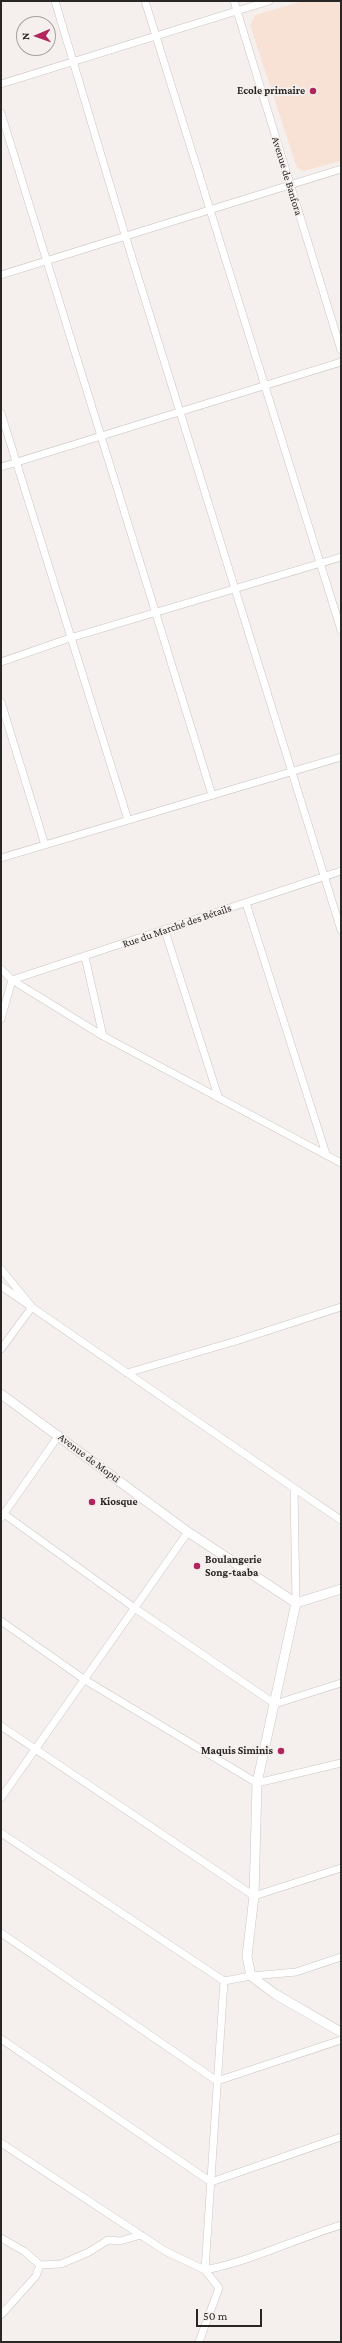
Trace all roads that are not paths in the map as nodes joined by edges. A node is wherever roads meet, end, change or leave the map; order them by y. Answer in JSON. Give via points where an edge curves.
{"nodes":[{"id":1,"x":55,"y":1,"type":"edge"},
{"id":2,"x":145,"y":1,"type":"edge"},
{"id":3,"x":234,"y":1,"type":"edge"},
{"id":4,"x":269,"y":1,"type":"edge"},
{"id":5,"x":237,"y":11,"type":"junction"},
{"id":6,"x":156,"y":36,"type":"junction"},
{"id":7,"x":74,"y":62,"type":"junction"},
{"id":8,"x":1,"y":84,"type":"edge"},
{"id":9,"x":1,"y":113,"type":"edge"},
{"id":10,"x":341,"y":169,"type":"edge"},
{"id":11,"x":290,"y":184,"type":"junction"},
{"id":12,"x":210,"y":209,"type":"junction"},
{"id":13,"x":125,"y":235,"type":"junction"},
{"id":14,"x":47,"y":260,"type":"junction"},
{"id":15,"x":1,"y":275,"type":"edge"},
{"id":16,"x":341,"y":350,"type":"edge"},
{"id":17,"x":341,"y":362,"type":"edge"},
{"id":18,"x":265,"y":385,"type":"junction"},
{"id":19,"x":181,"y":411,"type":"junction"},
{"id":20,"x":1,"y":413,"type":"edge"},
{"id":21,"x":101,"y":434,"type":"junction"},
{"id":22,"x":16,"y":462,"type":"junction"},
{"id":23,"x":1,"y":467,"type":"edge"},
{"id":24,"x":341,"y":557,"type":"edge"},
{"id":25,"x":320,"y":564,"type":"junction"},
{"id":26,"x":236,"y":590,"type":"junction"},
{"id":27,"x":156,"y":612,"type":"junction"},
{"id":28,"x":341,"y":630,"type":"edge"},
{"id":29,"x":70,"y":638,"type":"junction"},
{"id":30,"x":1,"y":662,"type":"edge"},
{"id":31,"x":1,"y":702,"type":"edge"},
{"id":32,"x":341,"y":757,"type":"edge"},
{"id":33,"x":292,"y":772,"type":"junction"},
{"id":34,"x":212,"y":795,"type":"junction"},
{"id":35,"x":128,"y":820,"type":"junction"},
{"id":36,"x":45,"y":845,"type":"junction"},
{"id":37,"x":1,"y":858,"type":"edge"},
{"id":38,"x":341,"y":871,"type":"edge"},
{"id":39,"x":325,"y":876,"type":"junction"},
{"id":40,"x":246,"y":902,"type":"junction"},
{"id":41,"x":341,"y":930,"type":"edge"},
{"id":42,"x":165,"y":931,"type":"junction"},
{"id":43,"x":85,"y":957,"type":"junction"},
{"id":44,"x":1,"y":969,"type":"edge"},
{"id":45,"x":12,"y":980,"type":"junction"},
{"id":46,"x":1,"y":1019,"type":"edge"},
{"id":47,"x":103,"y":1036,"type":"junction"},
{"id":48,"x":218,"y":1096,"type":"junction"},
{"id":49,"x":326,"y":1154,"type":"junction"},
{"id":50,"x":341,"y":1162,"type":"edge"},
{"id":51,"x":1,"y":1269,"type":"edge"},
{"id":52,"x":1,"y":1286,"type":"edge"},
{"id":53,"x":32,"y":1307,"type":"junction"},
{"id":54,"x":341,"y":1307,"type":"edge"},
{"id":55,"x":1,"y":1349,"type":"edge"},
{"id":56,"x":127,"y":1373,"type":"junction"},
{"id":57,"x":1,"y":1394,"type":"edge"},
{"id":58,"x":59,"y":1435,"type":"junction"},
{"id":59,"x":294,"y":1488,"type":"junction"},
{"id":60,"x":2,"y":1516,"type":"edge"},
{"id":61,"x":341,"y":1520,"type":"edge"},
{"id":62,"x":188,"y":1532,"type":"junction"},
{"id":63,"x":341,"y":1589,"type":"edge"},
{"id":64,"x":296,"y":1603,"type":"junction"},
{"id":65,"x":136,"y":1609,"type":"junction"},
{"id":66,"x":1,"y":1621,"type":"edge"},
{"id":67,"x":85,"y":1680,"type":"junction"},
{"id":68,"x":341,"y":1683,"type":"edge"},
{"id":69,"x":275,"y":1704,"type":"junction"},
{"id":70,"x":1,"y":1726,"type":"edge"},
{"id":71,"x":35,"y":1750,"type":"junction"},
{"id":72,"x":341,"y":1763,"type":"edge"},
{"id":73,"x":257,"y":1783,"type":"junction"},
{"id":74,"x":1,"y":1798,"type":"edge"},
{"id":75,"x":1,"y":1833,"type":"edge"},
{"id":76,"x":341,"y":1868,"type":"edge"},
{"id":77,"x":254,"y":1896,"type":"junction"},
{"id":78,"x":1,"y":1933,"type":"edge"},
{"id":79,"x":341,"y":1957,"type":"edge"},
{"id":80,"x":251,"y":1976,"type":"junction"},
{"id":81,"x":224,"y":1981,"type":"junction"},
{"id":82,"x":341,"y":2032,"type":"edge"},
{"id":83,"x":1,"y":2039,"type":"edge"},
{"id":84,"x":341,"y":2040,"type":"edge"},
{"id":85,"x":217,"y":2081,"type":"junction"},
{"id":86,"x":341,"y":2136,"type":"edge"},
{"id":87,"x":1,"y":2142,"type":"edge"},
{"id":88,"x":210,"y":2182,"type":"junction"},
{"id":89,"x":341,"y":2225,"type":"edge"},
{"id":90,"x":140,"y":2234,"type":"junction"},
{"id":91,"x":1,"y":2238,"type":"edge"},
{"id":92,"x":40,"y":2265,"type":"junction"},
{"id":93,"x":205,"y":2270,"type":"junction"},
{"id":94,"x":1,"y":2315,"type":"edge"},
{"id":95,"x":199,"y":2342,"type":"edge"}],
"edges":[{"from":1,"to":7,"type":"street"},
{"from":2,"to":6,"type":"street"},
{"from":3,"to":5,"type":"street","name":"Avenue de Banfora"},
{"from":4,"to":5,"type":"street"},
{"from":5,"to":6,"type":"street"},
{"from":5,"to":11,"type":"street","name":"Avenue de Banfora"},
{"from":6,"to":7,"type":"street"},
{"from":6,"to":12,"type":"street"},
{"from":7,"to":8,"type":"street"},
{"from":7,"to":13,"type":"street"},
{"from":9,"to":14,"type":"street"},
{"from":10,"to":11,"type":"street"},
{"from":11,"to":12,"type":"street"},
{"from":11,"to":16,"type":"street","name":"Avenue de Banfora"},
{"from":12,"to":13,"type":"street"},
{"from":12,"to":18,"type":"street"},
{"from":13,"to":14,"type":"street"},
{"from":13,"to":19,"type":"street"},
{"from":14,"to":15,"type":"street"},
{"from":14,"to":21,"type":"street"},
{"from":17,"to":18,"type":"street"},
{"from":18,"to":19,"type":"street"},
{"from":18,"to":25,"type":"street"},
{"from":19,"to":21,"type":"street"},
{"from":19,"to":26,"type":"street"},
{"from":20,"to":22,"type":"street"},
{"from":21,"to":22,"type":"street"},
{"from":21,"to":27,"type":"street"},
{"from":22,"to":23,"type":"street"},
{"from":22,"to":29,"type":"street"},
{"from":24,"to":25,"type":"street"},
{"from":25,"to":26,"type":"street"},
{"from":25,"to":28,"type":"street"},
{"from":26,"to":27,"type":"street"},
{"from":26,"to":33,"type":"street"},
{"from":27,"to":29,"type":"street"},
{"from":27,"to":34,"type":"street"},
{"from":29,"to":30,"type":"street"},
{"from":29,"to":35,"type":"street"},
{"from":31,"to":36,"type":"street"},
{"from":32,"to":33,"type":"street"},
{"from":33,"to":34,"type":"street"},
{"from":33,"to":39,"type":"street"},
{"from":34,"to":35,"type":"street"},
{"from":35,"to":36,"type":"street"},
{"from":36,"to":37,"type":"street"},
{"from":38,"to":39,"type":"street","name":"Rue du Marché des Bétails"},
{"from":39,"to":40,"type":"street","name":"Rue du Marché des Bétails"},
{"from":39,"to":41,"type":"street"},
{"from":40,"to":42,"type":"street","name":"Rue du Marché des Bétails"},
{"from":40,"to":49,"type":"street"},
{"from":42,"to":43,"type":"street","name":"Rue du Marché des Bétails"},
{"from":42,"to":48,"type":"street"},
{"from":43,"to":45,"type":"street","name":"Rue du Marché des Bétails"},
{"from":43,"to":47,"type":"street"},
{"from":44,"to":45,"type":"street"},
{"from":45,"to":46,"type":"street"},
{"from":45,"to":47,"type":"street"},
{"from":47,"to":48,"type":"street"},
{"from":48,"to":49,"type":"street"},
{"from":49,"to":50,"type":"street"},
{"from":51,"to":53,"type":"street"},
{"from":52,"to":53,"type":"street"},
{"from":53,"to":55,"type":"street"},
{"from":53,"to":56,"type":"street"},
{"from":54,"to":56,"type":"street"},
{"from":56,"to":59,"type":"street"},
{"from":57,"to":58,"type":"street","name":"Avenue de Mopti"},
{"from":58,"to":60,"type":"street"},
{"from":58,"to":62,"type":"street","name":"Avenue de Mopti"},
{"from":59,"to":61,"type":"street"},
{"from":59,"to":64,"type":"street"},
{"from":60,"to":65,"type":"street"},
{"from":62,"to":64,"type":"street","name":"Avenue de Mopti"},
{"from":62,"to":65,"type":"street"},
{"from":63,"to":64,"type":"street"},
{"from":64,"to":69,"type":"street"},
{"from":65,"to":67,"type":"street"},
{"from":65,"to":69,"type":"street"},
{"from":66,"to":67,"type":"street"},
{"from":67,"to":71,"type":"street"},
{"from":67,"to":73,"type":"street"},
{"from":68,"to":69,"type":"street"},
{"from":69,"to":73,"type":"street"},
{"from":70,"to":71,"type":"street"},
{"from":71,"to":74,"type":"street"},
{"from":71,"to":77,"type":"street"},
{"from":72,"to":73,"type":"street"},
{"from":73,"to":77,"type":"street"},
{"from":75,"to":81,"type":"street"},
{"from":76,"to":77,"type":"street"},
{"from":77,"to":80,"type":"street","via":[[247,1956]]},
{"from":78,"to":85,"type":"street"},
{"from":79,"to":80,"type":"street","via":[[296,1972]]},
{"from":80,"to":81,"type":"street"},
{"from":80,"to":82,"type":"street","via":[[275,1994]]},
{"from":81,"to":85,"type":"street"},
{"from":83,"to":88,"type":"street"},
{"from":84,"to":85,"type":"street"},
{"from":85,"to":88,"type":"street"},
{"from":86,"to":88,"type":"street"},
{"from":87,"to":90,"type":"street"},
{"from":88,"to":93,"type":"street"},
{"from":89,"to":93,"type":"street","via":[[302,2237],[237,2264]]},
{"from":90,"to":92,"type":"street","via":[[120,2241],[108,2240],[89,2252],[61,2264]]},
{"from":90,"to":93,"type":"street","via":[[183,2261]]},
{"from":91,"to":92,"type":"street","via":[[24,2251]]},
{"from":92,"to":94,"type":"street","via":[[36,2276]]},
{"from":93,"to":95,"type":"street","via":[[219,2288]]}]}
